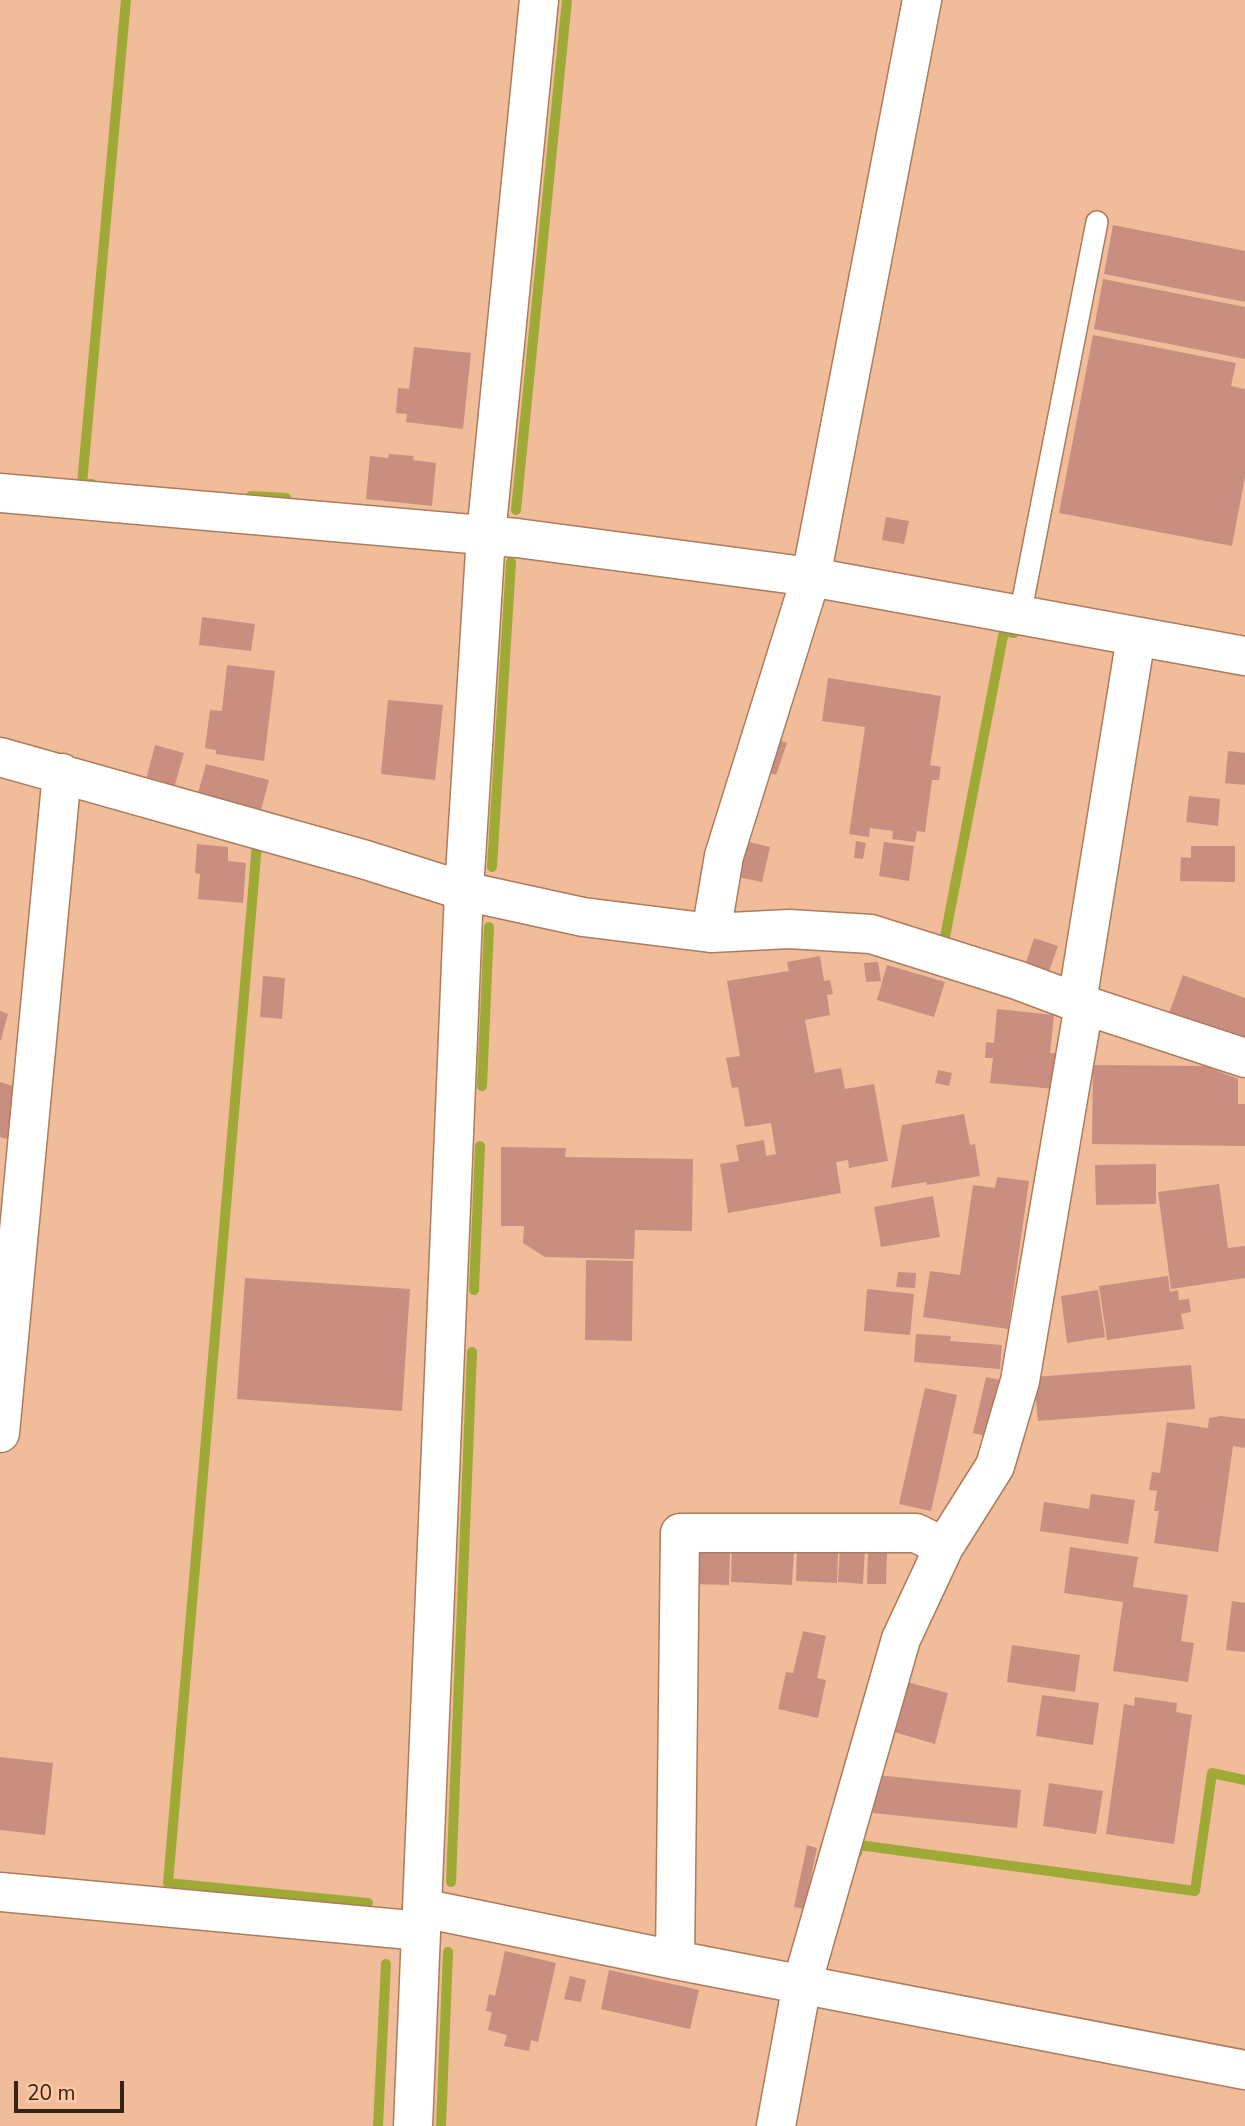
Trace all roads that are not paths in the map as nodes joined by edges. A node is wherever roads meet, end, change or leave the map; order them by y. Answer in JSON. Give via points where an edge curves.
{"nodes":[{"id":1,"x":539,"y":0,"type":"edge"},
{"id":2,"x":922,"y":0,"type":"edge"},
{"id":3,"x":1097,"y":222,"type":"dead end"},
{"id":4,"x":0,"y":493,"type":"edge"},
{"id":5,"x":486,"y":535,"type":"junction"},
{"id":6,"x":811,"y":577,"type":"junction"},
{"id":7,"x":1020,"y":615,"type":"junction"},
{"id":8,"x":1136,"y":637,"type":"junction"},
{"id":9,"x":1245,"y":656,"type":"edge"},
{"id":10,"x":0,"y":757,"type":"edge"},
{"id":11,"x":62,"y":773,"type":"junction"},
{"id":12,"x":464,"y":891,"type":"junction"},
{"id":13,"x":711,"y":933,"type":"junction"},
{"id":14,"x":1080,"y":1004,"type":"junction"},
{"id":15,"x":1245,"y":1058,"type":"edge"},
{"id":16,"x":0,"y":1433,"type":"edge"},
{"id":17,"x":944,"y":1547,"type":"junction"},
{"id":18,"x":0,"y":1892,"type":"edge"},
{"id":19,"x":421,"y":1919,"type":"junction"},
{"id":20,"x":675,"y":1960,"type":"junction"},
{"id":21,"x":802,"y":1984,"type":"junction"},
{"id":22,"x":1245,"y":2070,"type":"edge"},
{"id":23,"x":413,"y":2126,"type":"edge"},
{"id":24,"x":776,"y":2126,"type":"edge"}],
"edges":[{"from":1,"to":5,"type":"street"},
{"from":2,"to":6,"type":"street"},
{"from":3,"to":7,"type":"lane"},
{"from":4,"to":5,"type":"street"},
{"from":5,"to":6,"type":"street"},
{"from":5,"to":12,"type":"street"},
{"from":6,"to":7,"type":"street"},
{"from":6,"to":13,"type":"street","via":[[724,856]]},
{"from":7,"to":8,"type":"street"},
{"from":8,"to":9,"type":"street"},
{"from":8,"to":14,"type":"street"},
{"from":10,"to":11,"type":"street"},
{"from":11,"to":12,"type":"street"},
{"from":11,"to":16,"type":"street"},
{"from":12,"to":13,"type":"street","via":[[583,917]]},
{"from":12,"to":19,"type":"street"},
{"from":13,"to":14,"type":"street","via":[[789,929],[872,934]]},
{"from":14,"to":15,"type":"street"},
{"from":14,"to":17,"type":"street","via":[[1020,1381],[995,1466]]},
{"from":17,"to":20,"type":"street","via":[[916,1533],[680,1533]]},
{"from":17,"to":21,"type":"street","via":[[901,1639]]},
{"from":18,"to":19,"type":"street"},
{"from":19,"to":20,"type":"street"},
{"from":19,"to":23,"type":"street"},
{"from":20,"to":21,"type":"street"},
{"from":21,"to":22,"type":"street"},
{"from":21,"to":24,"type":"street"}]}
